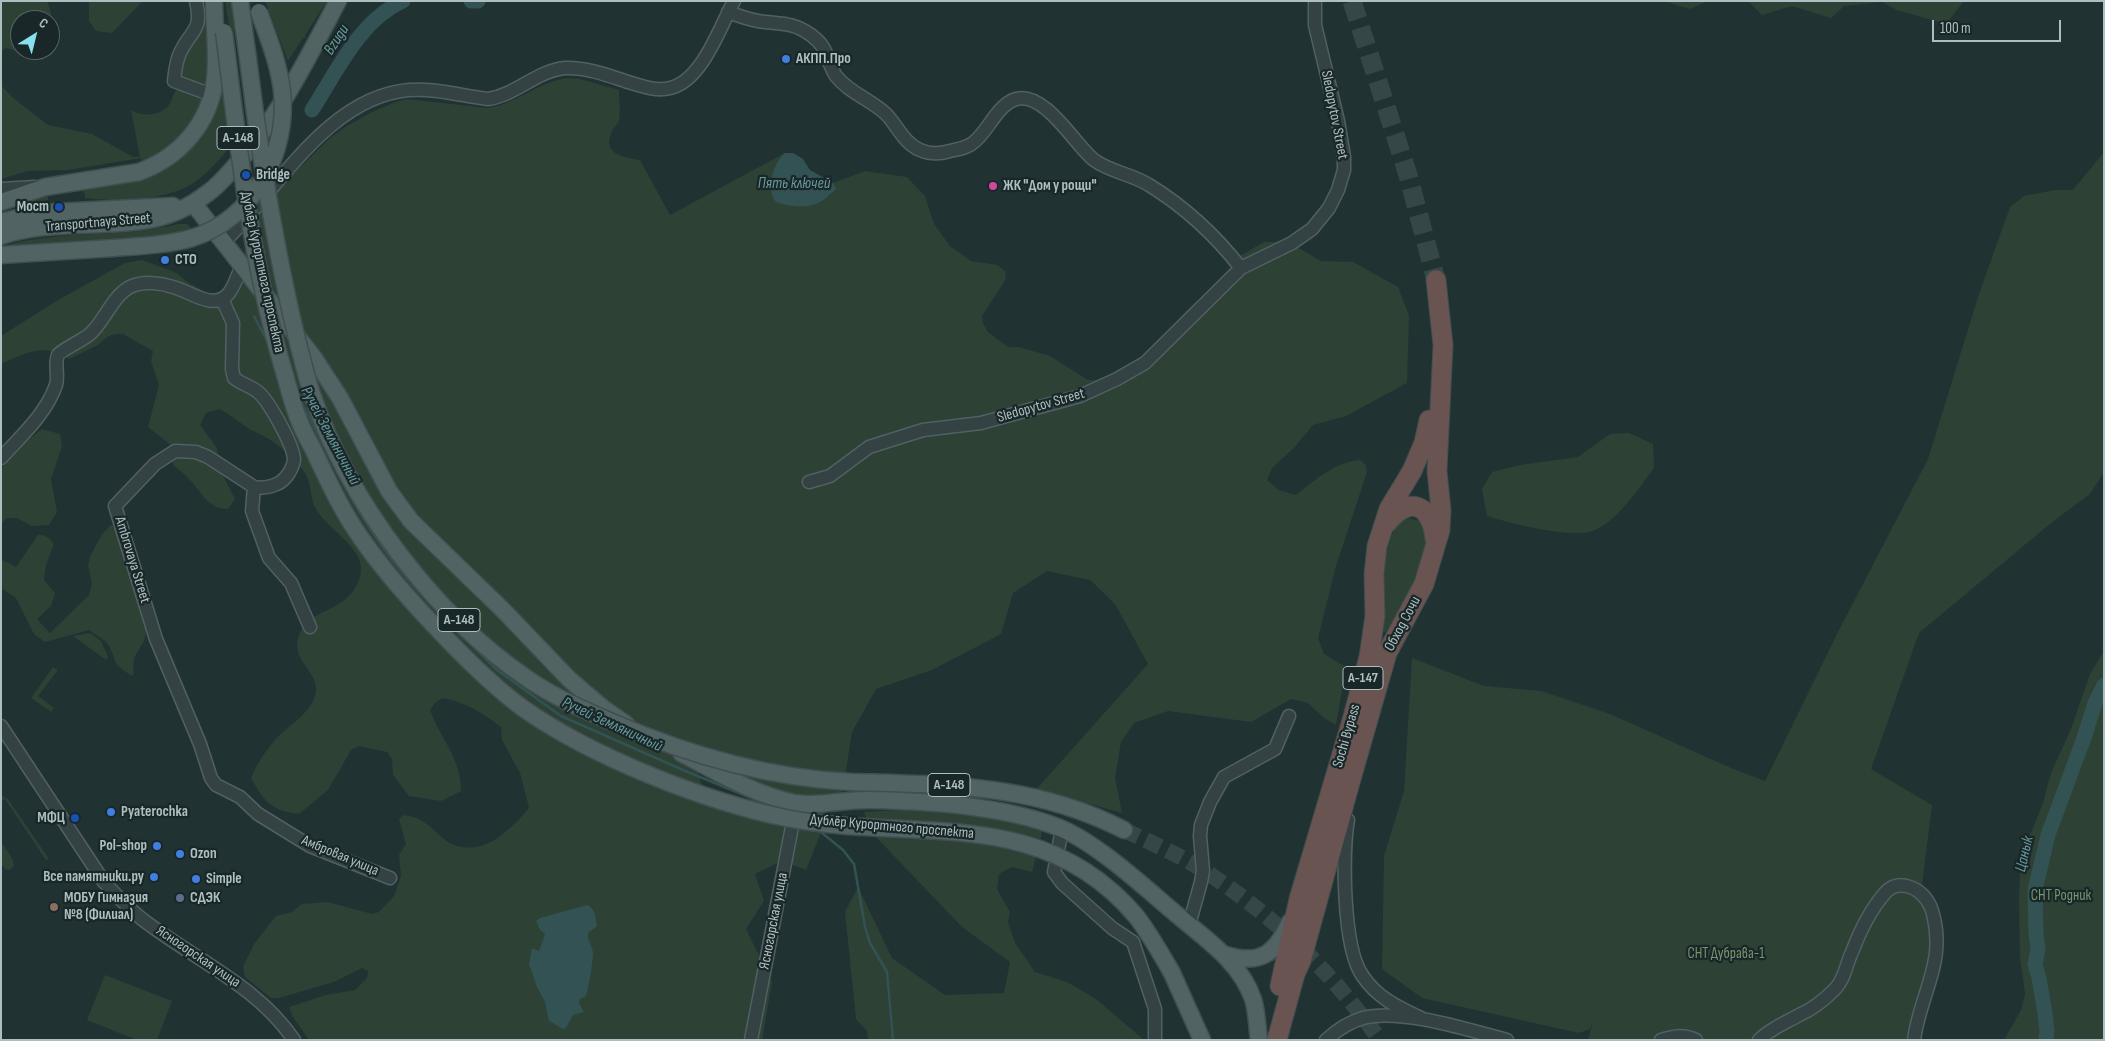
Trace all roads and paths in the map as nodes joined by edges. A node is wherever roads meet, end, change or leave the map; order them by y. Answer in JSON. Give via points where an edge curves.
{"nodes":[{"id":1,"x":196,"y":1,"type":"edge"},
{"id":2,"x":215,"y":1,"type":"edge"},
{"id":3,"x":240,"y":1,"type":"edge"},
{"id":4,"x":338,"y":1,"type":"edge"},
{"id":5,"x":1315,"y":1,"type":"edge"},
{"id":6,"x":257,"y":6,"type":"edge"},
{"id":7,"x":731,"y":7,"type":"edge"},
{"id":8,"x":212,"y":95,"type":"junction"},
{"id":9,"x":45,"y":187,"type":"junction"},
{"id":10,"x":1,"y":189,"type":"edge"},
{"id":11,"x":1,"y":202,"type":"edge"},
{"id":12,"x":192,"y":203,"type":"junction"},
{"id":13,"x":1,"y":222,"type":"edge"},
{"id":14,"x":1,"y":236,"type":"edge"},
{"id":15,"x":224,"y":242,"type":"junction"},
{"id":16,"x":1,"y":255,"type":"edge"},
{"id":17,"x":242,"y":265,"type":"junction"},
{"id":18,"x":1241,"y":268,"type":"junction"},
{"id":19,"x":1436,"y":280,"type":"tunnel mouth"},
{"id":20,"x":222,"y":299,"type":"junction"},
{"id":21,"x":1440,"y":317,"type":"junction"},
{"id":22,"x":1,"y":458,"type":"edge"},
{"id":23,"x":809,"y":482,"type":"dead end"},
{"id":24,"x":254,"y":487,"type":"junction"},
{"id":25,"x":1384,"y":527,"type":"junction"},
{"id":26,"x":1435,"y":548,"type":"junction"},
{"id":27,"x":310,"y":627,"type":"dead end"},
{"id":28,"x":156,"y":639,"type":"joint"},
{"id":29,"x":1289,"y":716,"type":"dead end"},
{"id":30,"x":1,"y":726,"type":"edge"},
{"id":31,"x":1356,"y":759,"type":"junction"},
{"id":32,"x":796,"y":803,"type":"junction"},
{"id":33,"x":1062,"y":829,"type":"junction"},
{"id":34,"x":1124,"y":830,"type":"tunnel mouth"},
{"id":35,"x":390,"y":878,"type":"dead end"},
{"id":36,"x":1299,"y":899,"type":"junction"},
{"id":37,"x":1189,"y":925,"type":"junction"},
{"id":38,"x":1224,"y":954,"type":"junction"},
{"id":39,"x":1301,"y":961,"type":"junction"},
{"id":40,"x":1423,"y":1019,"type":"junction"},
{"id":41,"x":294,"y":1040,"type":"edge"},
{"id":42,"x":751,"y":1040,"type":"edge"},
{"id":43,"x":1155,"y":1040,"type":"edge"},
{"id":44,"x":1202,"y":1040,"type":"edge"},
{"id":45,"x":1259,"y":1040,"type":"edge"},
{"id":46,"x":1267,"y":1040,"type":"edge"},
{"id":47,"x":1277,"y":1040,"type":"edge"},
{"id":48,"x":1284,"y":1040,"type":"edge"},
{"id":49,"x":1326,"y":1040,"type":"edge"},
{"id":50,"x":1507,"y":1040,"type":"edge"},
{"id":51,"x":1661,"y":1040,"type":"edge"},
{"id":52,"x":1696,"y":1040,"type":"edge"},
{"id":53,"x":1759,"y":1040,"type":"edge"},
{"id":54,"x":1914,"y":1040,"type":"edge"}],
"edges":[{"from":1,"to":8,"type":"street","via":[[198,25],[180,52],[174,81]]},
{"from":2,"to":8,"type":"main road","number":"А-148","via":[[216,70]]},
{"from":2,"to":44,"type":"main road","name":"Дублёр Курортного проспекта","number":"А-148","bridge":true,"via":[[224,32],[241,167],[269,320],[297,415],[334,494],[359,535],[422,613],[465,658],[524,709],[566,735],[636,768],[731,803],[787,818],[842,826],[990,835],[1064,858],[1121,900],[1153,939]]},
{"from":3,"to":34,"type":"main road","name":"Дублёр Курортного проспекта","number":"А-148","bridge":true,"via":[[259,148],[277,247],[290,313],[312,394],[353,484],[378,524],[410,568],[456,617],[508,665],[538,685],[583,709],[651,738],[736,765],[785,776],[969,786],[1011,792],[1079,810]]},
{"from":4,"to":12,"type":"main road","name":"Transportnaya Street","via":[[293,83],[253,145],[211,191]]},
{"from":5,"to":18,"type":"street","name":"Sledopytov Street","via":[[1316,25],[1338,120],[1344,170],[1329,208],[1312,229],[1292,243]]},
{"from":6,"to":16,"type":"main road","number":"А-148","bridge":true,"via":[[279,73],[283,122],[269,171],[240,208],[209,230],[192,238],[167,243]]},
{"from":7,"to":15,"type":"street","via":[[701,65],[684,81],[670,88],[649,87],[578,68],[565,68],[537,77],[498,98],[407,90],[374,100],[320,136]]},
{"from":7,"to":18,"type":"street","via":[[763,22],[787,23],[811,35],[824,48],[843,84],[886,114],[909,143],[929,153],[966,147],[1016,99],[1034,102],[1052,114],[1096,162],[1148,184],[1186,211]]},
{"from":8,"to":9,"type":"main road","number":"А-148","via":[[204,118],[193,134],[179,150],[151,168]]},
{"from":9,"to":10,"type":"street"},
{"from":9,"to":11,"type":"main road","number":"А-148"},
{"from":12,"to":13,"type":"main road","name":"Transportnaya Street","via":[[37,213]]},
{"from":12,"to":14,"type":"main road","name":"Transportnaya Street","via":[[173,214],[141,222],[28,230]]},
{"from":12,"to":15,"type":"main road"},
{"from":15,"to":17,"type":"main road"},
{"from":17,"to":20,"type":"street","via":[[230,291]]},
{"from":17,"to":32,"type":"main road","via":[[314,358],[340,398],[389,491],[411,521],[569,679],[626,724],[754,789]]},
{"from":18,"to":23,"type":"street","name":"Sledopytov Street","via":[[1145,363],[1117,379],[1071,398],[981,423],[923,430],[869,447],[830,476]]},
{"from":19,"to":21,"type":"highway","name":"Обход Сочи","number":"А-147"},
{"from":20,"to":22,"type":"street","via":[[207,300],[155,283],[140,284],[126,290],[99,325],[77,344],[61,352],[57,359],[56,384],[46,406]]},
{"from":20,"to":24,"type":"street","via":[[233,323],[234,378],[254,388],[264,400],[278,420],[294,457],[292,468],[284,479],[270,486]]},
{"from":21,"to":25,"type":"highway","name":"Sochi Bypass","number":"А-147","via":[[1431,412],[1424,443],[1412,471],[1389,509]]},
{"from":21,"to":26,"type":"highway","name":"Обход Сочи","number":"А-147","via":[[1442,365],[1437,471],[1442,519]]},
{"from":24,"to":27,"type":"street","via":[[252,511],[269,558],[291,583]]},
{"from":24,"to":28,"type":"street","name":"Ambrovaya Street","via":[[208,457],[196,452],[175,451],[155,464],[115,506]]},
{"from":25,"to":26,"type":"highway","number":"А-147","via":[[1403,507],[1424,510],[1432,520]]},
{"from":25,"to":36,"type":"highway","name":"Sochi Bypass","number":"А-147","via":[[1375,562],[1375,616],[1369,657]]},
{"from":26,"to":31,"type":"highway","name":"Обход Сочи","number":"А-147","via":[[1418,596],[1387,653]]},
{"from":28,"to":35,"type":"street","name":"Амбровая улица","via":[[200,744],[210,778],[240,797],[258,814],[310,846]]},
{"from":29,"to":37,"type":"street","via":[[1275,749],[1224,777],[1207,808],[1200,836],[1203,870],[1198,900]]},
{"from":30,"to":41,"type":"street","name":"Ясногорская улица","via":[[114,894],[143,920],[250,992],[271,1010]]},
{"from":31,"to":39,"type":"highway","name":"Обход Сочи","number":"А-147"},
{"from":31,"to":40,"type":"street","number":"А-147","via":[[1357,779],[1344,842],[1353,956],[1361,974],[1377,993]]},
{"from":32,"to":33,"type":"main road","via":[[868,800],[933,804],[1012,814]]},
{"from":32,"to":42,"type":"street","name":"Ясногорская улица"},
{"from":33,"to":37,"type":"main road","via":[[1125,871]]},
{"from":33,"to":43,"type":"street","via":[[1054,872],[1062,884],[1133,942],[1155,1009]]},
{"from":36,"to":38,"type":"main road","number":"А-147","via":[[1283,938],[1267,954],[1246,960]]},
{"from":36,"to":46,"type":"highway","name":"Sochi Bypass","number":"А-147"},
{"from":37,"to":38,"type":"main road"},
{"from":38,"to":45,"type":"main road","via":[[1254,1000]]},
{"from":39,"to":47,"type":"highway","number":"А-147"},
{"from":39,"to":48,"type":"highway","number":"А-147"},
{"from":40,"to":49,"type":"street","via":[[1363,1018]]},
{"from":40,"to":50,"type":"street"},
{"from":51,"to":52,"type":"street","via":[[1675,1036]]},
{"from":53,"to":54,"type":"street","via":[[1804,1013],[1834,989],[1879,900],[1887,890],[1900,886],[1913,888],[1926,899],[1937,934],[1936,962]]}]}
